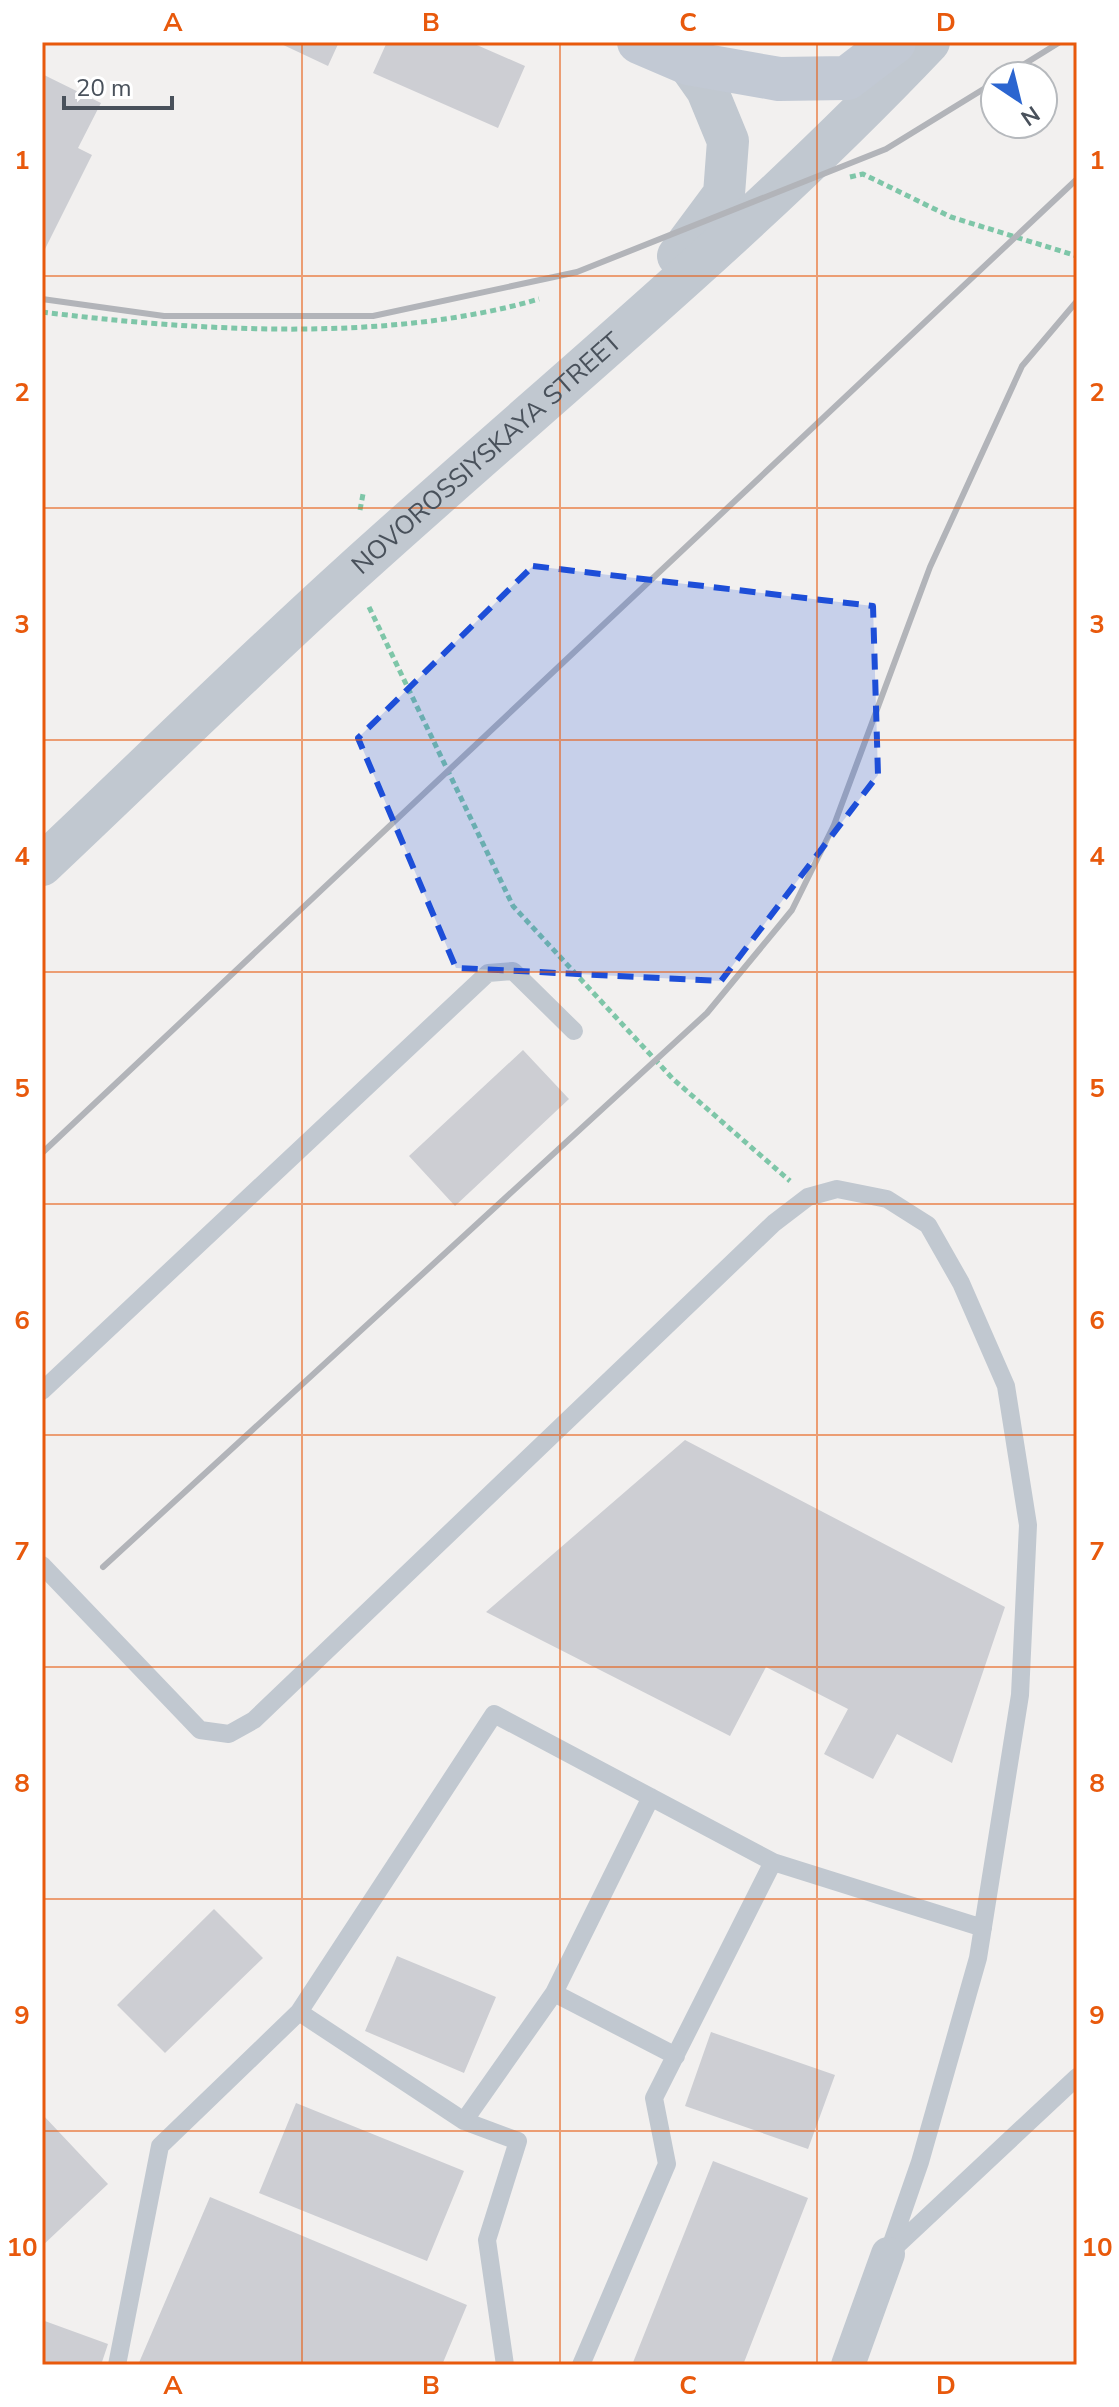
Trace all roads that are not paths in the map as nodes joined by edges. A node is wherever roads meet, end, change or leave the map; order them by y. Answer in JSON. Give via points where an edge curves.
{"nodes":[{"id":1,"x":639,"y":42,"type":"edge"},
{"id":2,"x":894,"y":42,"type":"edge"},
{"id":3,"x":929,"y":42,"type":"edge"},
{"id":4,"x":688,"y":63,"type":"junction"},
{"id":5,"x":602,"y":354,"type":"junction"},
{"id":6,"x":42,"y":865,"type":"edge"},
{"id":7,"x":574,"y":1031,"type":"dead end"},
{"id":8,"x":42,"y":1391,"type":"edge"},
{"id":9,"x":42,"y":1565,"type":"edge"},
{"id":10,"x":651,"y":1797,"type":"junction"},
{"id":11,"x":773,"y":1862,"type":"junction"},
{"id":12,"x":983,"y":1928,"type":"junction"},
{"id":13,"x":554,"y":1993,"type":"junction"},
{"id":14,"x":299,"y":2012,"type":"junction"},
{"id":15,"x":676,"y":2056,"type":"junction"},
{"id":16,"x":1077,"y":2077,"type":"edge"},
{"id":17,"x":464,"y":2121,"type":"junction"},
{"id":18,"x":888,"y":2254,"type":"junction"},
{"id":19,"x":117,"y":2365,"type":"edge"},
{"id":20,"x":505,"y":2365,"type":"edge"},
{"id":21,"x":581,"y":2365,"type":"edge"},
{"id":22,"x":848,"y":2365,"type":"edge"}],
"edges":[{"from":1,"to":4,"type":"main road"},
{"from":2,"to":4,"type":"main road","via":[[847,78],[779,79]]},
{"from":3,"to":5,"type":"street","name":"NOVOROSSIYSKAYA STREET"},
{"from":4,"to":5,"type":"street","via":[[707,90],[728,141],[724,194]]},
{"from":5,"to":6,"type":"street","name":"NOVOROSSIYSKAYA STREET","via":[[351,573]]},
{"from":7,"to":8,"type":"lane","via":[[513,971],[488,973]]},
{"from":9,"to":12,"type":"lane","via":[[200,1730],[229,1734],[254,1720],[774,1223],[808,1197],[837,1189],[887,1199],[928,1225],[961,1283],[1006,1386],[1028,1525],[1020,1695]]},
{"from":10,"to":11,"type":"lane"},
{"from":10,"to":13,"type":"lane"},
{"from":10,"to":14,"type":"lane","via":[[494,1714]]},
{"from":11,"to":12,"type":"lane"},
{"from":11,"to":15,"type":"lane"},
{"from":12,"to":18,"type":"lane","via":[[920,2162]]},
{"from":13,"to":15,"type":"lane"},
{"from":13,"to":17,"type":"lane"},
{"from":14,"to":17,"type":"lane"},
{"from":14,"to":19,"type":"lane","via":[[160,2146]]},
{"from":15,"to":21,"type":"lane","via":[[654,2098],[667,2164]]},
{"from":16,"to":18,"type":"lane"},
{"from":17,"to":20,"type":"lane","via":[[518,2141],[487,2240]]},
{"from":18,"to":22,"type":"street"}]}
